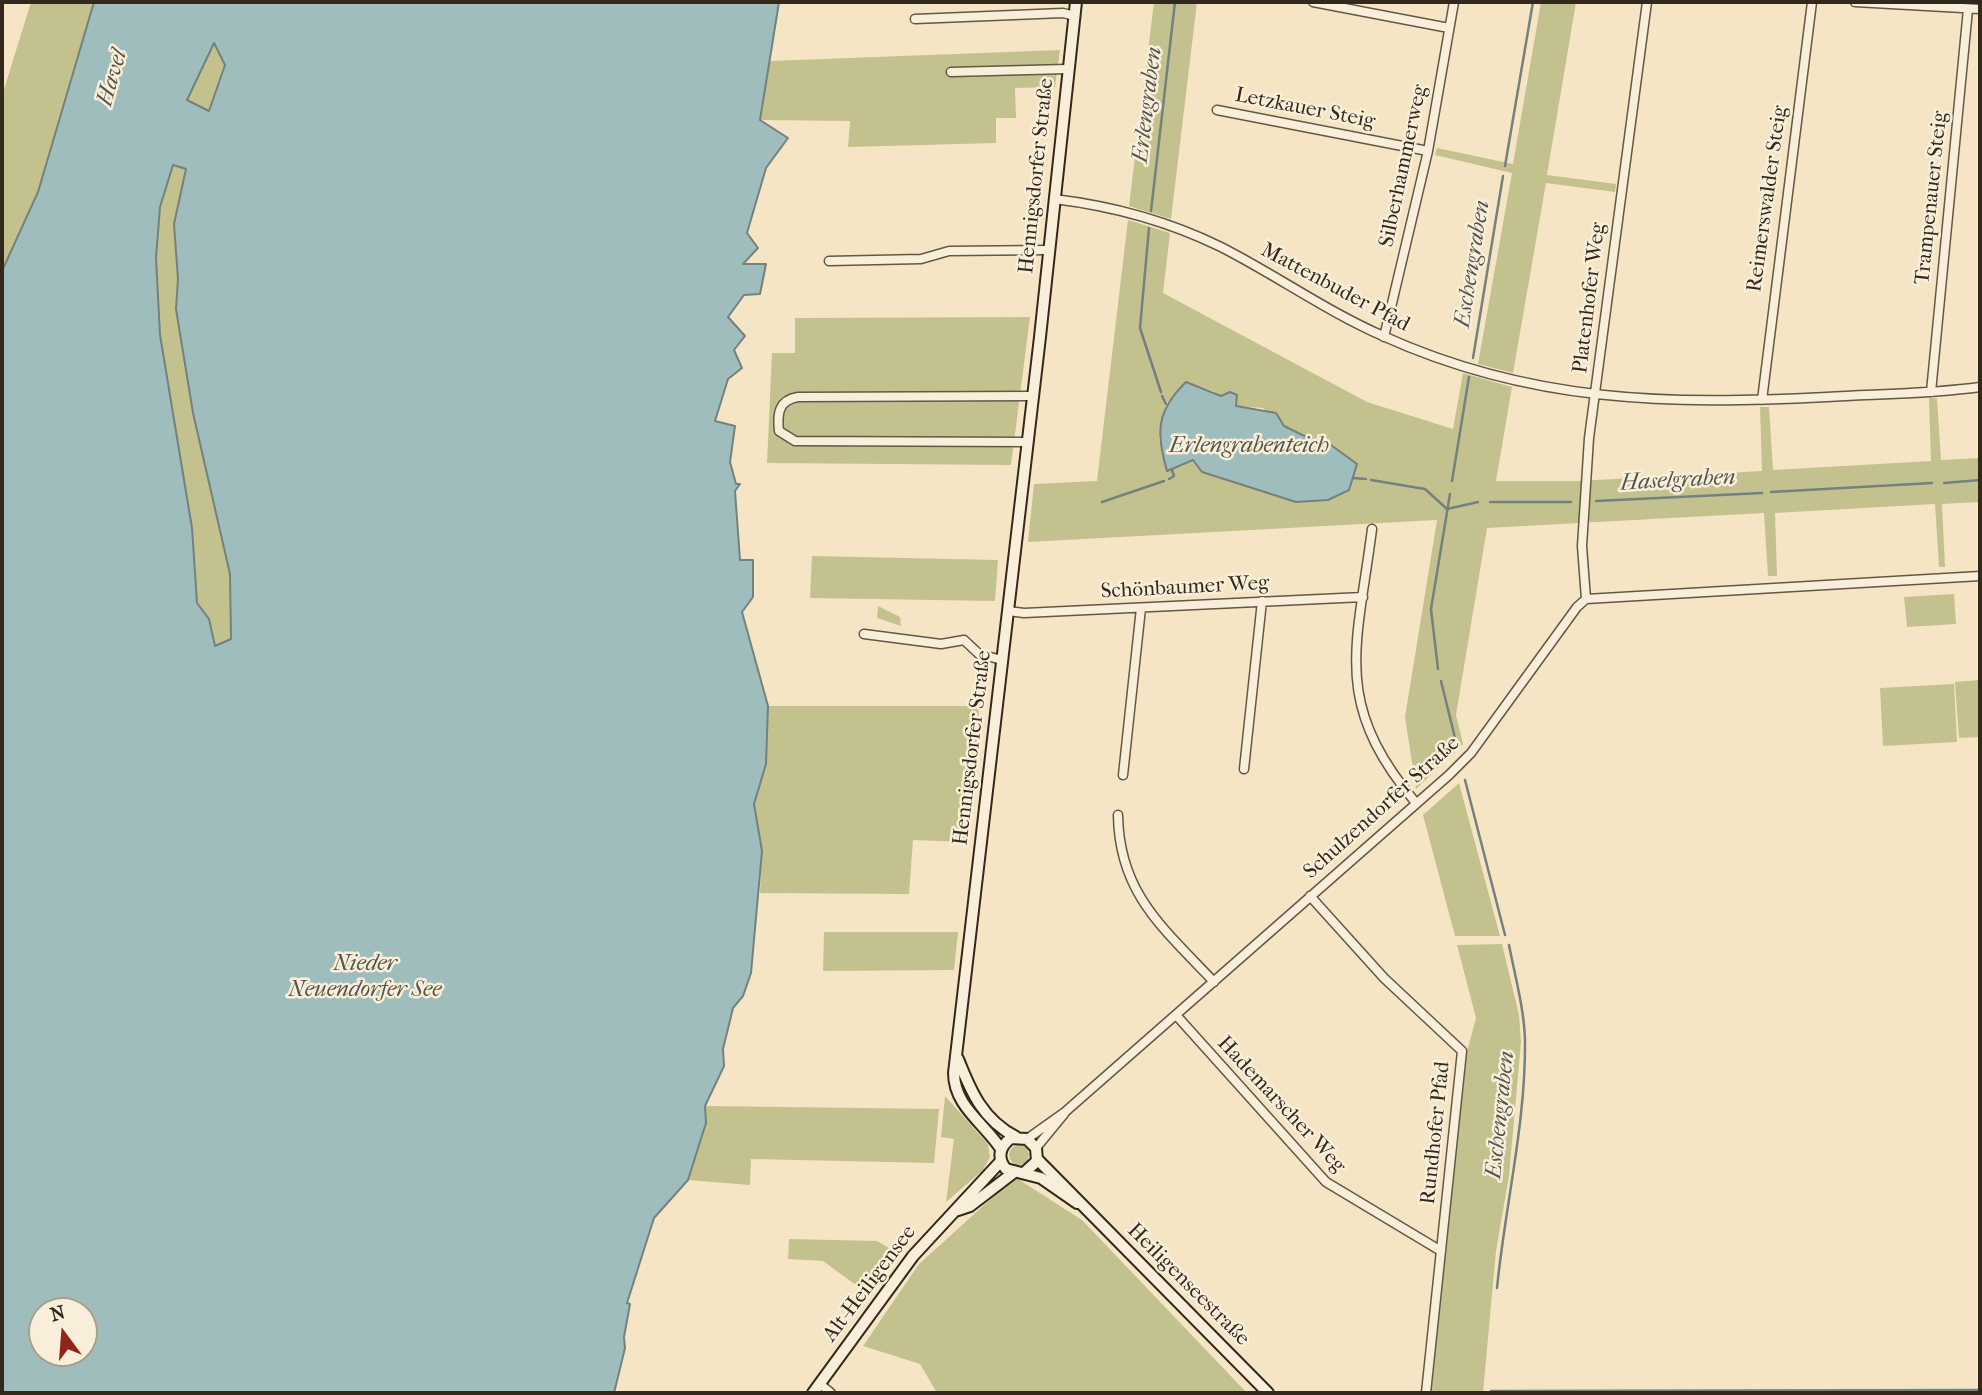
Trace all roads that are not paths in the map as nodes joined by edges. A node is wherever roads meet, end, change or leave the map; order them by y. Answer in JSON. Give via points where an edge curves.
{"nodes":[{"id":1,"x":1076,"y":2,"type":"edge"},
{"id":2,"x":1313,"y":2,"type":"edge"},
{"id":3,"x":1454,"y":2,"type":"edge"},
{"id":4,"x":1647,"y":2,"type":"edge"},
{"id":5,"x":1812,"y":2,"type":"edge"},
{"id":6,"x":1855,"y":2,"type":"edge"},
{"id":7,"x":1968,"y":9,"type":"junction"},
{"id":8,"x":1980,"y":9,"type":"edge"},
{"id":9,"x":1074,"y":16,"type":"junction"},
{"id":10,"x":915,"y":19,"type":"dead end"},
{"id":11,"x":1449,"y":28,"type":"junction"},
{"id":12,"x":1067,"y":69,"type":"junction"},
{"id":13,"x":951,"y":72,"type":"dead end"},
{"id":14,"x":1217,"y":110,"type":"dead end"},
{"id":15,"x":1428,"y":151,"type":"junction"},
{"id":16,"x":1055,"y":199,"type":"junction"},
{"id":17,"x":1048,"y":250,"type":"junction"},
{"id":18,"x":829,"y":261,"type":"dead end"},
{"id":19,"x":1384,"y":337,"type":"junction"},
{"id":20,"x":1980,"y":387,"type":"edge"},
{"id":21,"x":1931,"y":392,"type":"junction"},
{"id":22,"x":1032,"y":396,"type":"junction"},
{"id":23,"x":1595,"y":396,"type":"junction"},
{"id":24,"x":1762,"y":400,"type":"junction"},
{"id":25,"x":1027,"y":442,"type":"junction"},
{"id":26,"x":1372,"y":529,"type":"dead end"},
{"id":27,"x":1980,"y":576,"type":"edge"},
{"id":28,"x":1363,"y":597,"type":"junction"},
{"id":29,"x":1586,"y":599,"type":"junction"},
{"id":30,"x":1262,"y":601,"type":"junction"},
{"id":31,"x":1141,"y":608,"type":"junction"},
{"id":32,"x":1008,"y":611,"type":"junction"},
{"id":33,"x":864,"y":634,"type":"dead end"},
{"id":34,"x":1002,"y":660,"type":"junction"},
{"id":35,"x":1244,"y":769,"type":"dead end"},
{"id":36,"x":1123,"y":775,"type":"dead end"},
{"id":37,"x":1416,"y":803,"type":"junction"},
{"id":38,"x":1118,"y":815,"type":"dead end"},
{"id":39,"x":1310,"y":896,"type":"junction"},
{"id":40,"x":1214,"y":982,"type":"junction"},
{"id":41,"x":1176,"y":1015,"type":"junction"},
{"id":42,"x":958,"y":1059,"type":"junction"},
{"id":43,"x":1065,"y":1112,"type":"junction"},
{"id":44,"x":1021,"y":1138,"type":"junction"},
{"id":45,"x":1001,"y":1149,"type":"junction"},
{"id":46,"x":1037,"y":1153,"type":"junction"},
{"id":47,"x":1001,"y":1161,"type":"junction"},
{"id":48,"x":1018,"y":1173,"type":"junction"},
{"id":49,"x":970,"y":1200,"type":"junction"},
{"id":50,"x":1080,"y":1204,"type":"junction"},
{"id":51,"x":1441,"y":1251,"type":"junction"},
{"id":52,"x":817,"y":1389,"type":"edge"},
{"id":53,"x":831,"y":1393,"type":"edge"},
{"id":54,"x":1268,"y":1393,"type":"edge"},
{"id":55,"x":1426,"y":1393,"type":"edge"}],
"edges":[{"from":1,"to":9,"type":"main road","name":"Hennigsdorfer Straße"},
{"from":2,"to":11,"type":"street"},
{"from":3,"to":11,"type":"street","name":"Silberhammerweg"},
{"from":4,"to":23,"type":"street","name":"Platenhofer Weg"},
{"from":5,"to":24,"type":"street","name":"Reimerswalder Steig"},
{"from":6,"to":7,"type":"street"},
{"from":7,"to":8,"type":"street"},
{"from":7,"to":21,"type":"street","name":"Trampenauer Steig"},
{"from":9,"to":10,"type":"street"},
{"from":9,"to":12,"type":"main road","name":"Hennigsdorfer Straße"},
{"from":11,"to":15,"type":"street","name":"Silberhammerweg"},
{"from":12,"to":13,"type":"street"},
{"from":12,"to":16,"type":"main road","name":"Hennigsdorfer Straße"},
{"from":14,"to":15,"type":"street","name":"Letzkauer Steig"},
{"from":15,"to":19,"type":"street","name":"Silberhammerweg"},
{"from":16,"to":17,"type":"main road","name":"Hennigsdorfer Straße"},
{"from":16,"to":19,"type":"street","name":"Mattenbuder Pfad","via":[[1123,210],[1192,235]]},
{"from":17,"to":18,"type":"street","via":[[949,251],[921,259]]},
{"from":17,"to":22,"type":"main road","name":"Hennigsdorfer Straße"},
{"from":19,"to":23,"type":"street","name":"Mattenbuder Pfad","via":[[1492,375]]},
{"from":20,"to":21,"type":"street","name":"Mattenbuder Pfad"},
{"from":21,"to":24,"type":"street","name":"Mattenbuder Pfad"},
{"from":22,"to":25,"type":"main road","name":"Hennigsdorfer Straße"},
{"from":22,"to":25,"type":"street","via":[[798,397],[781,405],[777,417],[779,431],[795,441]]},
{"from":23,"to":24,"type":"street","name":"Mattenbuder Pfad","via":[[1685,402]]},
{"from":23,"to":29,"type":"street","name":"Platenhofer Weg","via":[[1583,508]]},
{"from":25,"to":32,"type":"main road","name":"Hennigsdorfer Straße"},
{"from":26,"to":28,"type":"street"},
{"from":27,"to":29,"type":"street"},
{"from":28,"to":30,"type":"street","name":"Schönbaumer Weg"},
{"from":28,"to":37,"type":"street","via":[[1355,663],[1358,699],[1376,747]]},
{"from":29,"to":37,"type":"street","name":"Schulzendorfer Straße","via":[[1471,753]]},
{"from":30,"to":31,"type":"street","name":"Schönbaumer Weg"},
{"from":30,"to":35,"type":"street"},
{"from":31,"to":32,"type":"street","name":"Schönbaumer Weg"},
{"from":31,"to":36,"type":"street"},
{"from":32,"to":34,"type":"main road","name":"Hennigsdorfer Straße"},
{"from":33,"to":34,"type":"street","via":[[941,644],[964,640],[979,654]]},
{"from":34,"to":42,"type":"main road","name":"Hennigsdorfer Straße"},
{"from":37,"to":39,"type":"street","name":"Schulzendorfer Straße"},
{"from":38,"to":40,"type":"street","via":[[1121,853],[1136,892]]},
{"from":39,"to":40,"type":"street","name":"Schulzendorfer Straße"},
{"from":39,"to":51,"type":"street","name":"Rundhofer Pfad","via":[[1384,978],[1462,1051]]},
{"from":40,"to":41,"type":"street","name":"Schulzendorfer Straße"},
{"from":41,"to":43,"type":"street","name":"Schulzendorfer Straße"},
{"from":41,"to":51,"type":"street","name":"Hademarscher Weg","via":[[1326,1182]]},
{"from":42,"to":44,"type":"main road","name":"Hennigsdorfer Straße","via":[[978,1105],[1000,1129]]},
{"from":42,"to":45,"type":"main road","name":"Hennigsdorfer Straße","via":[[956,1093]]},
{"from":43,"to":44,"type":"street","name":"Schulzendorfer Straße"},
{"from":43,"to":46,"type":"street","name":"Schulzendorfer Straße"},
{"from":44,"to":45,"type":"main road"},
{"from":44,"to":46,"type":"main road"},
{"from":45,"to":47,"type":"main road"},
{"from":46,"to":48,"type":"main road","via":[[1034,1167]]},
{"from":46,"to":50,"type":"main road","name":"Heiligenseestraße"},
{"from":47,"to":48,"type":"main road"},
{"from":47,"to":49,"type":"main road"},
{"from":48,"to":49,"type":"main road"},
{"from":48,"to":50,"type":"main road","name":"Heiligenseestraße","via":[[1041,1178]]},
{"from":49,"to":52,"type":"main road","name":"Alt-Heiligensee","via":[[905,1265]]},
{"from":50,"to":54,"type":"main road","name":"Heiligenseestraße"},
{"from":51,"to":55,"type":"street","name":"Rundhofer Pfad"},
{"from":52,"to":53,"type":"street","name":"Alt-Heiligensee"}]}
